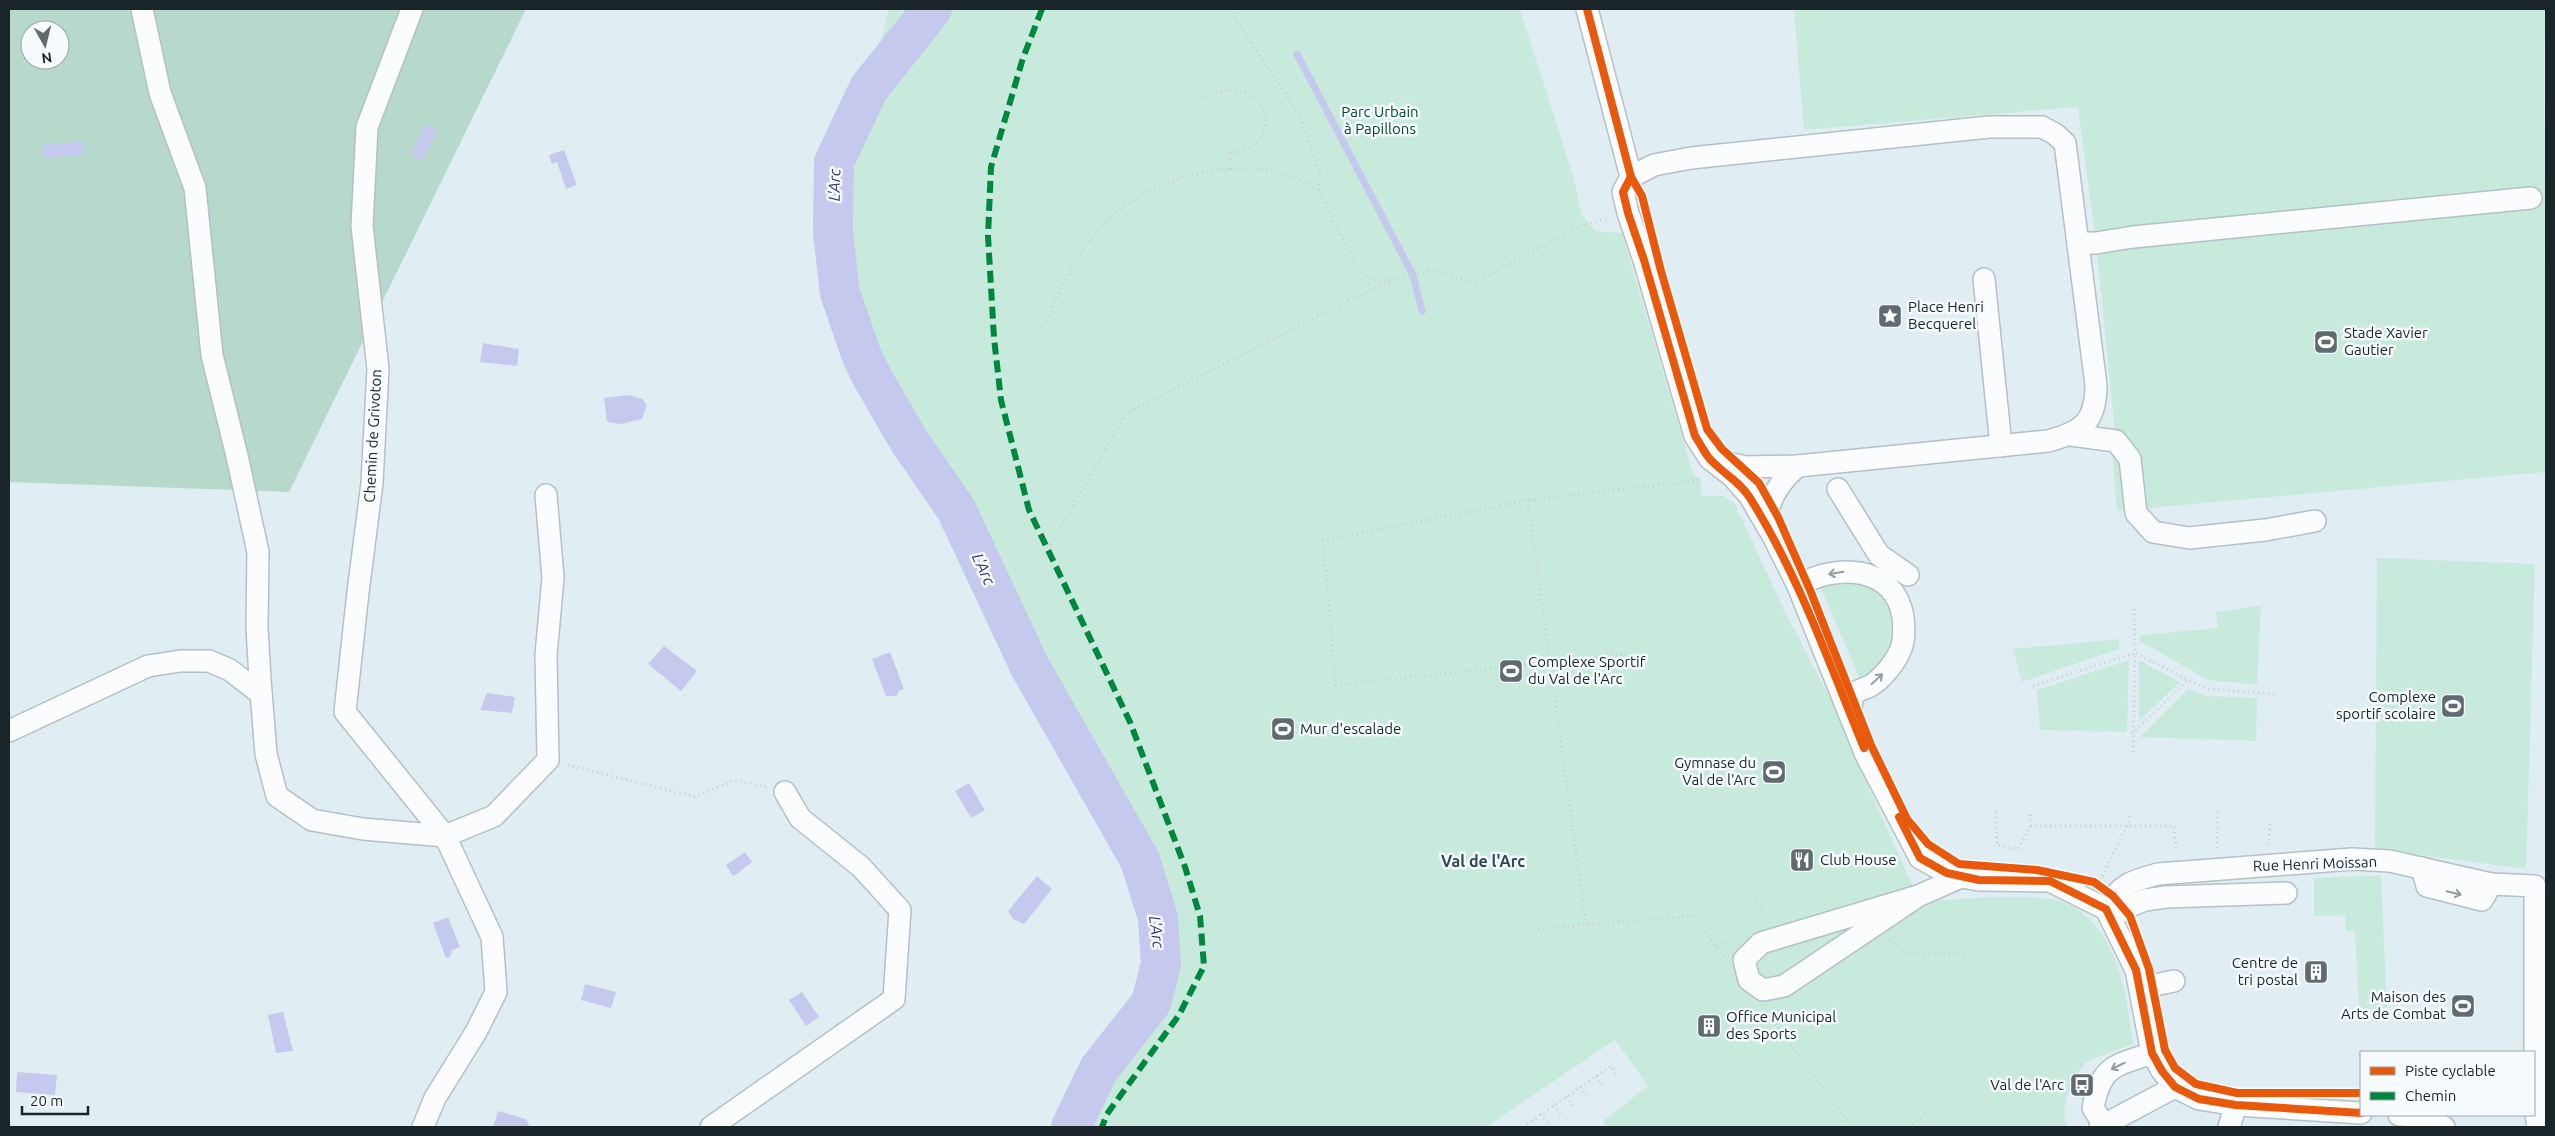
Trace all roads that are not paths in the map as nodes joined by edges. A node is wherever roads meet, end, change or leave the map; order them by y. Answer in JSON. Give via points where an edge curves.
{"nodes":[{"id":1,"x":142,"y":9,"type":"edge"},
{"id":2,"x":412,"y":9,"type":"edge"},
{"id":3,"x":1587,"y":9,"type":"edge"},
{"id":4,"x":1631,"y":177,"type":"junction"},
{"id":5,"x":2531,"y":198,"type":"dead end"},
{"id":6,"x":2078,"y":243,"type":"junction"},
{"id":7,"x":1984,"y":279,"type":"dead end"},
{"id":8,"x":2071,"y":435,"type":"junction"},
{"id":9,"x":2001,"y":446,"type":"junction"},
{"id":10,"x":1710,"y":459,"type":"junction"},
{"id":11,"x":1798,"y":466,"type":"junction"},
{"id":12,"x":1838,"y":489,"type":"dead end"},
{"id":13,"x":546,"y":495,"type":"dead end"},
{"id":14,"x":2315,"y":521,"type":"dead end"},
{"id":15,"x":1767,"y":526,"type":"junction"},
{"id":16,"x":1908,"y":575,"type":"dead end"},
{"id":17,"x":1798,"y":586,"type":"junction"},
{"id":18,"x":261,"y":694,"type":"junction"},
{"id":19,"x":1850,"y":714,"type":"junction"},
{"id":20,"x":9,"y":731,"type":"edge"},
{"id":21,"x":785,"y":792,"type":"road end"},
{"id":22,"x":445,"y":836,"type":"junction"},
{"id":23,"x":1961,"y":877,"type":"junction"},
{"id":24,"x":2286,"y":893,"type":"dead end"},
{"id":25,"x":1918,"y":896,"type":"junction"},
{"id":26,"x":2109,"y":913,"type":"junction"},
{"id":27,"x":2174,"y":981,"type":"dead end"},
{"id":28,"x":2140,"y":988,"type":"junction"},
{"id":29,"x":2152,"y":1053,"type":"junction"},
{"id":30,"x":2176,"y":1086,"type":"junction"},
{"id":31,"x":2360,"y":1113,"type":"edge"},
{"id":32,"x":2417,"y":1116,"type":"edge"},
{"id":33,"x":2233,"y":1121,"type":"edge"},
{"id":34,"x":2102,"y":1126,"type":"edge"},
{"id":35,"x":423,"y":1127,"type":"edge"},
{"id":36,"x":711,"y":1127,"type":"edge"},
{"id":37,"x":2444,"y":1127,"type":"edge"},
{"id":38,"x":2538,"y":1127,"type":"edge"}],
"edges":[{"from":1,"to":18,"type":"street","via":[[160,93],[195,188],[212,355],[258,552],[257,627]]},
{"from":2,"to":22,"type":"street","name":"Chemin de Grivoton","via":[[367,127],[362,226],[378,369],[372,483],[346,712]]},
{"from":3,"to":4,"type":"street"},
{"from":4,"to":6,"type":"street","via":[[1654,165],[1691,158],[1989,127],[2042,127],[2064,144]]},
{"from":4,"to":10,"type":"street","via":[[1623,192],[1628,213],[1695,436]]},
{"from":5,"to":6,"type":"street"},
{"from":6,"to":8,"type":"street","via":[[2096,407],[2086,422]]},
{"from":7,"to":9,"type":"street"},
{"from":8,"to":9,"type":"street","via":[[2048,442]]},
{"from":8,"to":14,"type":"street","via":[[2116,441],[2121,446],[2130,459],[2136,513],[2153,532],[2189,538]]},
{"from":9,"to":11,"type":"street"},
{"from":10,"to":11,"type":"street","via":[[1746,467]]},
{"from":10,"to":15,"type":"street","via":[[1749,495]]},
{"from":11,"to":15,"type":"street","via":[[1775,492],[1767,514]]},
{"from":12,"to":16,"type":"street","via":[[1879,555]]},
{"from":13,"to":22,"type":"street","via":[[554,578],[546,655],[548,760],[494,816]]},
{"from":15,"to":17,"type":"street"},
{"from":17,"to":19,"type":"street"},
{"from":19,"to":17,"type":"street","one_way":true,"via":[[1853,694],[1871,685],[1901,651],[1902,612],[1887,586],[1865,572],[1834,573]]},
{"from":18,"to":20,"type":"street","via":[[230,670],[209,661],[180,661],[148,666]]},
{"from":18,"to":22,"type":"street","via":[[266,754],[277,796],[312,820]]},
{"from":19,"to":23,"type":"street","via":[[1866,755],[1920,858],[1947,874]]},
{"from":21,"to":36,"type":"street","via":[[800,818],[861,867],[900,910],[894,999]]},
{"from":22,"to":35,"type":"street","name":"Chemin de Grivoton","via":[[492,937],[496,992],[476,1032],[435,1098]]},
{"from":23,"to":25,"type":"street"},
{"from":23,"to":26,"type":"street","via":[[2050,880]]},
{"from":24,"to":26,"type":"street","via":[[2166,897],[2145,900]]},
{"from":25,"to":25,"type":"street","via":[[1784,986],[1763,990],[1749,980],[1744,960],[1761,943]]},
{"from":26,"to":28,"type":"street","via":[[2136,970]]},
{"from":26,"to":38,"type":"street","name":"Rue Henri Moissan","via":[[2113,896],[2130,881],[2158,874],[2352,859],[2390,861],[2491,884],[2535,886],[2535,1108]]},
{"from":27,"to":28,"type":"street"},
{"from":28,"to":29,"type":"street"},
{"from":29,"to":30,"type":"street"},
{"from":29,"to":34,"type":"street","one_way":true,"via":[[2117,1065],[2104,1074],[2093,1108]]},
{"from":30,"to":33,"type":"street"},
{"from":30,"to":34,"type":"street"},
{"from":31,"to":33,"type":"street"},
{"from":32,"to":37,"type":"street"}]}
